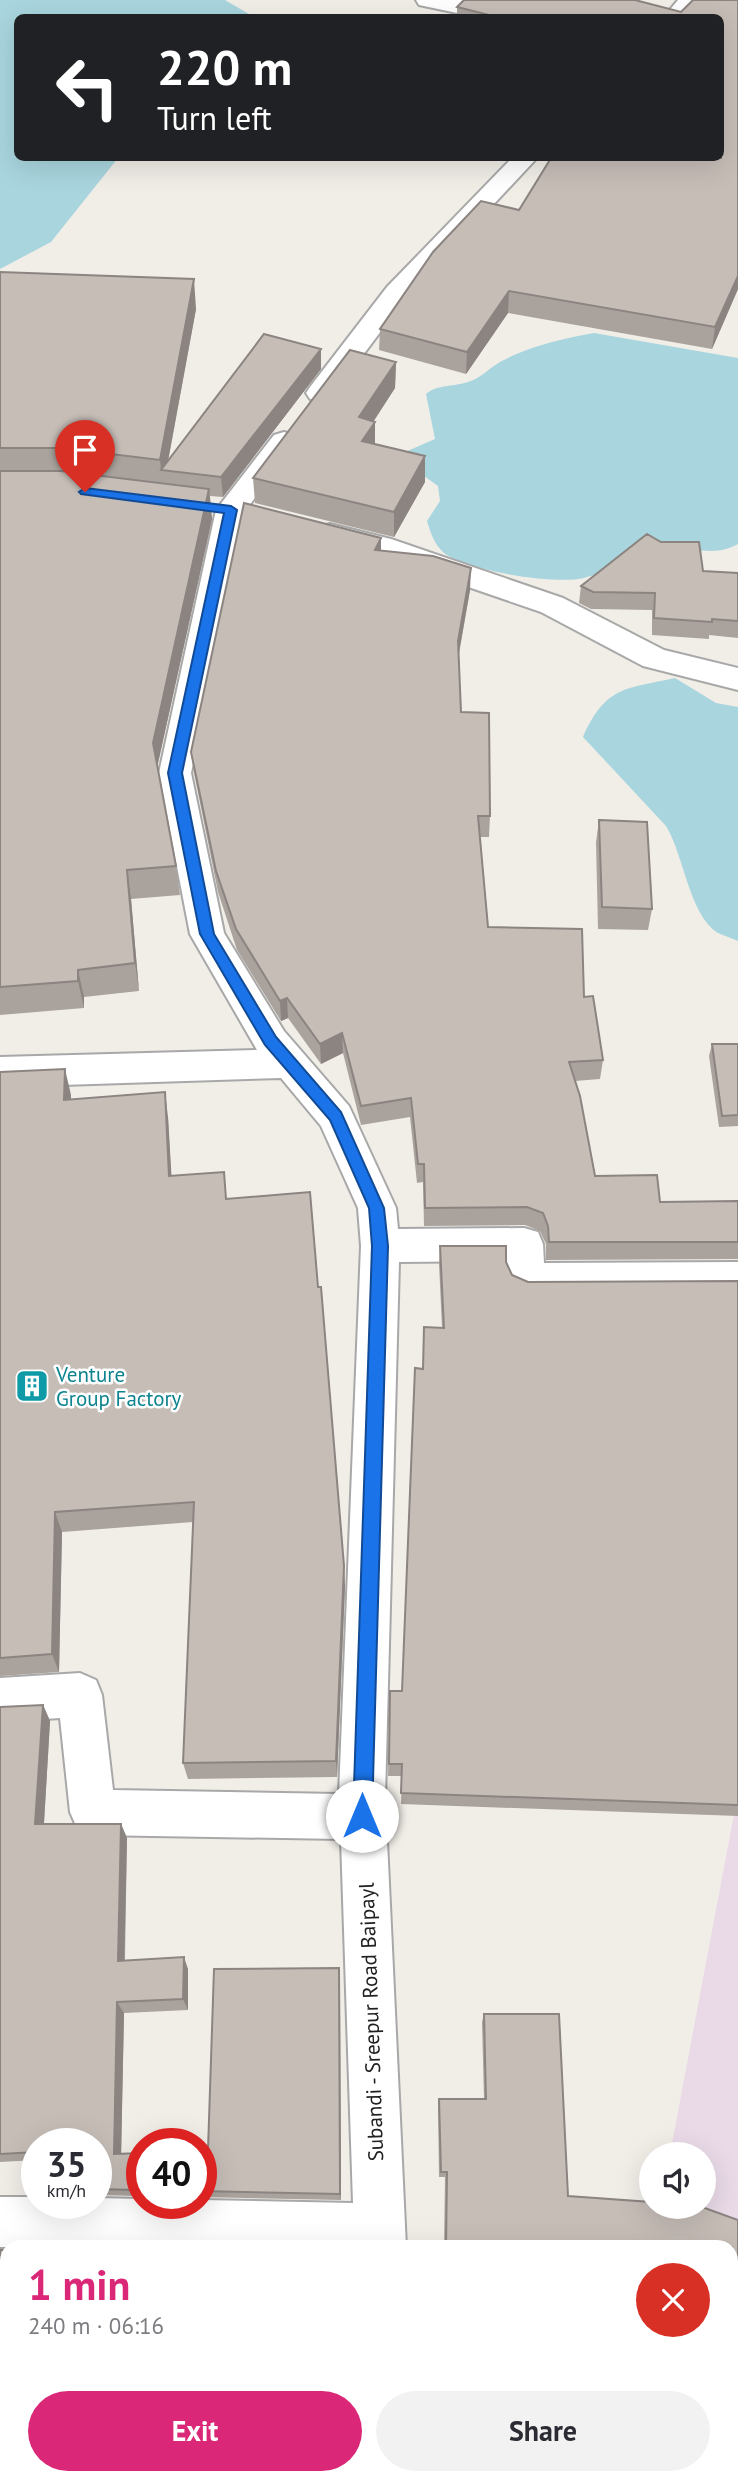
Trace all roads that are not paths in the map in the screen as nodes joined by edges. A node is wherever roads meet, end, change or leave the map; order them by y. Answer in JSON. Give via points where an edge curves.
{"nodes":[{"id":1,"x":427,"y":0,"type":"edge"},
{"id":2,"x":690,"y":0,"type":"edge"},
{"id":3,"x":499,"y":14,"type":"edge"},
{"id":4,"x":678,"y":14,"type":"edge"},
{"id":5,"x":522,"y":161,"type":"edge"},
{"id":6,"x":299,"y":527,"type":"edge"},
{"id":7,"x":738,"y":679,"type":"edge"},
{"id":8,"x":290,"y":1063,"type":"junction"},
{"id":9,"x":0,"y":1072,"type":"edge"},
{"id":10,"x":380,"y":1246,"type":"junction"},
{"id":11,"x":738,"y":1279,"type":"edge"},
{"id":12,"x":0,"y":1700,"type":"edge"},
{"id":13,"x":362,"y":1816,"type":"junction"},
{"id":14,"x":0,"y":2222,"type":"edge"},
{"id":15,"x":380,"y":2238,"type":"edge"}],
"edges":[{"from":1,"to":3,"type":"street"},
{"from":2,"to":4,"type":"street"},
{"from":5,"to":8,"type":"street","name":"Subandi - Sreepur Road Baipayl","via":[[397,293],[231,511],[175,773],[207,934],[271,1041]]},
{"from":6,"to":7,"type":"street","via":[[380,547],[539,600],[654,658]]},
{"from":8,"to":9,"type":"street"},
{"from":8,"to":10,"type":"street","name":"Subandi - Sreepur Road Baipayl","via":[[336,1116],[377,1208]]},
{"from":10,"to":11,"type":"street","via":[[524,1244],[526,1280]]},
{"from":10,"to":13,"type":"street","name":"Subandi - Sreepur Road Baipayl"},
{"from":12,"to":13,"type":"street","via":[[80,1695],[93,1812]]},
{"from":13,"to":15,"type":"street","name":"Subandi - Sreepur Road Baipayl"},
{"from":14,"to":15,"type":"street"}]}
